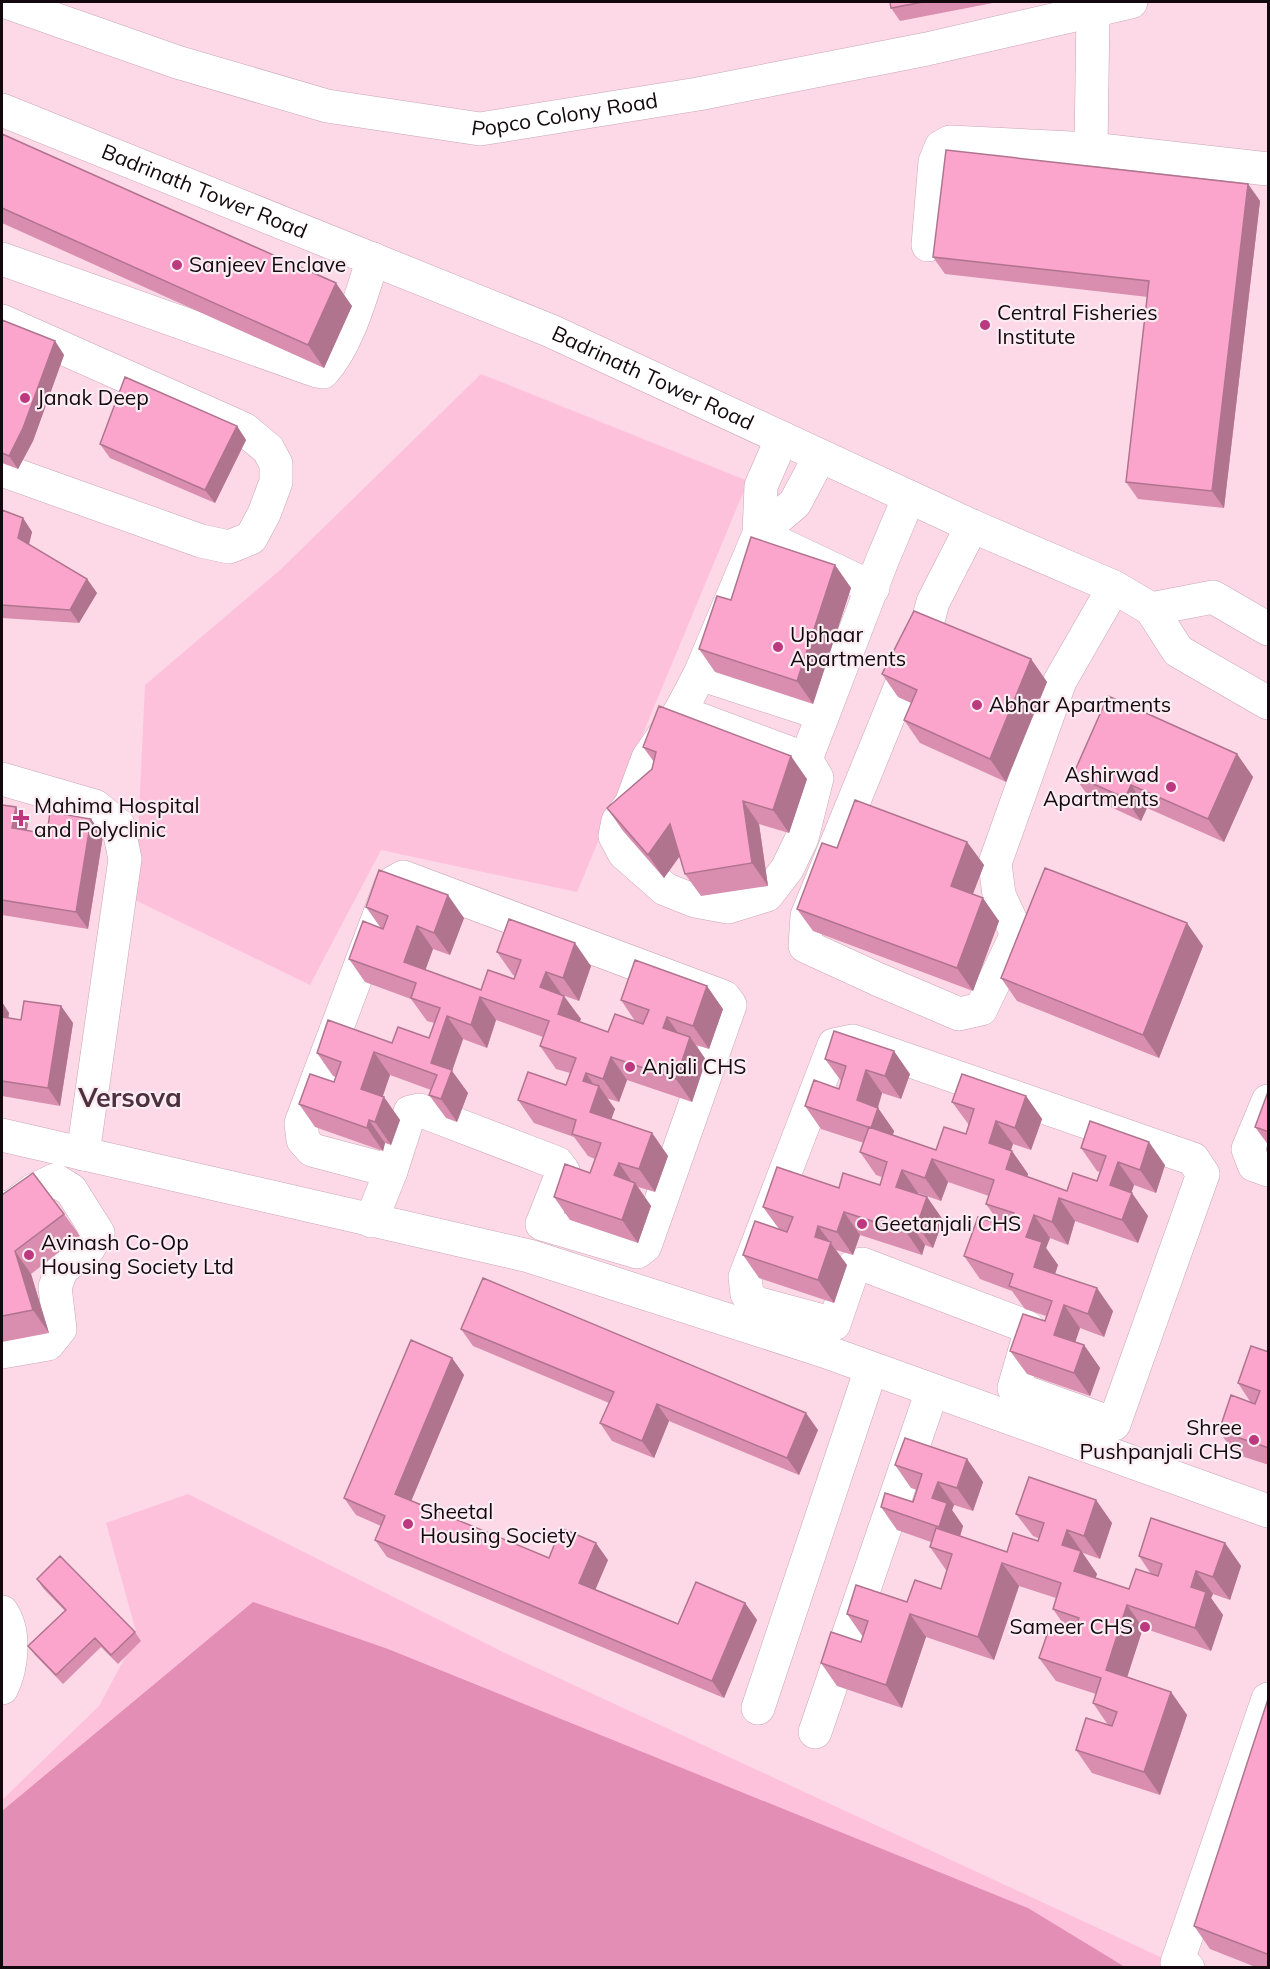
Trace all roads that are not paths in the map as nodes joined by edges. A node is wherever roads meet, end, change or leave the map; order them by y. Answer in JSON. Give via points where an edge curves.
{"nodes":[{"id":1,"x":6,"y":2,"type":"edge"},
{"id":2,"x":1131,"y":2,"type":"edge"},
{"id":3,"x":1093,"y":10,"type":"junction"},
{"id":4,"x":2,"y":110,"type":"edge"},
{"id":5,"x":1091,"y":149,"type":"junction"},
{"id":6,"x":1269,"y":169,"type":"edge"},
{"id":7,"x":928,"y":245,"type":"dead end"},
{"id":8,"x":2,"y":259,"type":"edge"},
{"id":9,"x":373,"y":259,"type":"junction"},
{"id":10,"x":2,"y":321,"type":"edge"},
{"id":11,"x":782,"y":438,"type":"junction"},
{"id":12,"x":820,"y":456,"type":"junction"},
{"id":13,"x":2,"y":470,"type":"edge"},
{"id":14,"x":909,"y":497,"type":"junction"},
{"id":15,"x":972,"y":526,"type":"junction"},
{"id":16,"x":759,"y":534,"type":"junction"},
{"id":17,"x":1114,"y":587,"type":"junction"},
{"id":18,"x":873,"y":588,"type":"junction"},
{"id":19,"x":1151,"y":609,"type":"junction"},
{"id":20,"x":929,"y":617,"type":"junction"},
{"id":21,"x":1269,"y":629,"type":"edge"},
{"id":22,"x":959,"y":632,"type":"edge"},
{"id":23,"x":1030,"y":666,"type":"edge"},
{"id":24,"x":699,"y":674,"type":"junction"},
{"id":25,"x":1060,"y":681,"type":"junction"},
{"id":26,"x":1269,"y":703,"type":"edge"},
{"id":27,"x":680,"y":712,"type":"junction"},
{"id":28,"x":823,"y":714,"type":"junction"},
{"id":29,"x":806,"y":759,"type":"junction"},
{"id":30,"x":2,"y":779,"type":"edge"},
{"id":31,"x":1269,"y":1101,"type":"edge"},
{"id":32,"x":2,"y":1135,"type":"edge"},
{"id":33,"x":83,"y":1154,"type":"junction"},
{"id":34,"x":1269,"y":1170,"type":"edge"},
{"id":35,"x":390,"y":1171,"type":"junction"},
{"id":36,"x":2,"y":1207,"type":"edge"},
{"id":37,"x":370,"y":1221,"type":"junction"},
{"id":38,"x":542,"y":1224,"type":"junction"},
{"id":39,"x":529,"y":1256,"type":"junction"},
{"id":40,"x":829,"y":1338,"type":"junction"},
{"id":41,"x":2,"y":1352,"type":"edge"},
{"id":42,"x":871,"y":1369,"type":"junction"},
{"id":43,"x":932,"y":1391,"type":"junction"},
{"id":44,"x":1011,"y":1403,"type":"junction"},
{"id":45,"x":1269,"y":1511,"type":"edge"},
{"id":46,"x":2,"y":1612,"type":"edge"},
{"id":47,"x":2,"y":1688,"type":"edge"},
{"id":48,"x":1269,"y":1699,"type":"edge"},
{"id":49,"x":758,"y":1708,"type":"dead end"},
{"id":50,"x":815,"y":1732,"type":"dead end"},
{"id":51,"x":1188,"y":1968,"type":"edge"}],
"edges":[{"from":1,"to":3,"type":"street","name":"Popco Colony Road","via":[[177,62],[327,106],[480,129],[721,89],[927,49]]},
{"from":2,"to":3,"type":"street","name":"Popco Colony Road"},
{"from":3,"to":5,"type":"street"},
{"from":4,"to":9,"type":"street","name":"Badrinath Tower Road"},
{"from":5,"to":6,"type":"street"},
{"from":5,"to":7,"type":"street","via":[[950,142],[941,147],[935,162]]},
{"from":8,"to":9,"type":"street","via":[[323,372],[350,325]]},
{"from":9,"to":11,"type":"street","name":"Badrinath Tower Road","via":[[551,331]]},
{"from":10,"to":13,"type":"street","via":[[244,429],[268,449],[276,464],[276,482],[251,538],[229,548]]},
{"from":11,"to":12,"type":"street","name":"Badrinath Tower Road"},
{"from":11,"to":16,"type":"street","via":[[761,486]]},
{"from":12,"to":14,"type":"street","name":"Badrinath Tower Road"},
{"from":12,"to":16,"type":"street","via":[[795,503]]},
{"from":14,"to":15,"type":"street","name":"Badrinath Tower Road"},
{"from":14,"to":18,"type":"street"},
{"from":15,"to":17,"type":"street","name":"Badrinath Tower Road"},
{"from":15,"to":20,"type":"street"},
{"from":16,"to":18,"type":"street"},
{"from":16,"to":24,"type":"street"},
{"from":17,"to":19,"type":"street","name":"Badrinath Tower Road"},
{"from":17,"to":25,"type":"street"},
{"from":18,"to":28,"type":"street"},
{"from":19,"to":21,"type":"street","via":[[1213,597]]},
{"from":19,"to":26,"type":"street","name":"Badrinath Tower Road","via":[[1178,651]]},
{"from":20,"to":22,"type":"street"},
{"from":20,"to":25,"type":"street","via":[[807,916],[805,946],[959,1014],[981,1009],[1017,934],[999,895],[995,863]]},
{"from":23,"to":25,"type":"street"},
{"from":24,"to":27,"type":"street"},
{"from":24,"to":28,"type":"street"},
{"from":27,"to":29,"type":"street"},
{"from":27,"to":29,"type":"street","via":[[648,758],[632,804],[618,821],[615,836],[624,853],[665,889],[695,901],[728,907],[767,895],[802,838],[817,778]]},
{"from":28,"to":29,"type":"street"},
{"from":30,"to":33,"type":"street","via":[[95,806],[118,825],[125,860]]},
{"from":31,"to":34,"type":"street","via":[[1248,1149],[1254,1165]]},
{"from":32,"to":33,"type":"street"},
{"from":33,"to":37,"type":"street"},
{"from":35,"to":37,"type":"street"},
{"from":35,"to":38,"type":"street","via":[[410,1112],[419,1110],[557,1163],[564,1171]]},
{"from":35,"to":38,"type":"street","via":[[312,1150],[303,1140],[301,1123],[391,884],[403,877],[724,997],[730,1005],[645,1246],[637,1252]]},
{"from":36,"to":41,"type":"street","via":[[10,1208],[55,1180],[71,1190],[98,1233],[88,1250],[62,1269],[55,1287],[60,1329],[48,1344]]},
{"from":37,"to":39,"type":"street"},
{"from":38,"to":39,"type":"street"},
{"from":39,"to":40,"type":"street"},
{"from":40,"to":42,"type":"street"},
{"from":40,"to":44,"type":"street","via":[[854,1266],[862,1264],[1028,1328]]},
{"from":40,"to":44,"type":"street","via":[[756,1303],[747,1294],[744,1277],[834,1045],[853,1041],[1193,1158],[1203,1174],[1114,1424]]},
{"from":42,"to":43,"type":"street"},
{"from":42,"to":49,"type":"street"},
{"from":43,"to":44,"type":"street"},
{"from":43,"to":50,"type":"street"},
{"from":44,"to":45,"type":"street"},
{"from":46,"to":47,"type":"street","via":[[11,1663]]},
{"from":48,"to":51,"type":"street","via":[[1177,1964]]}]}
